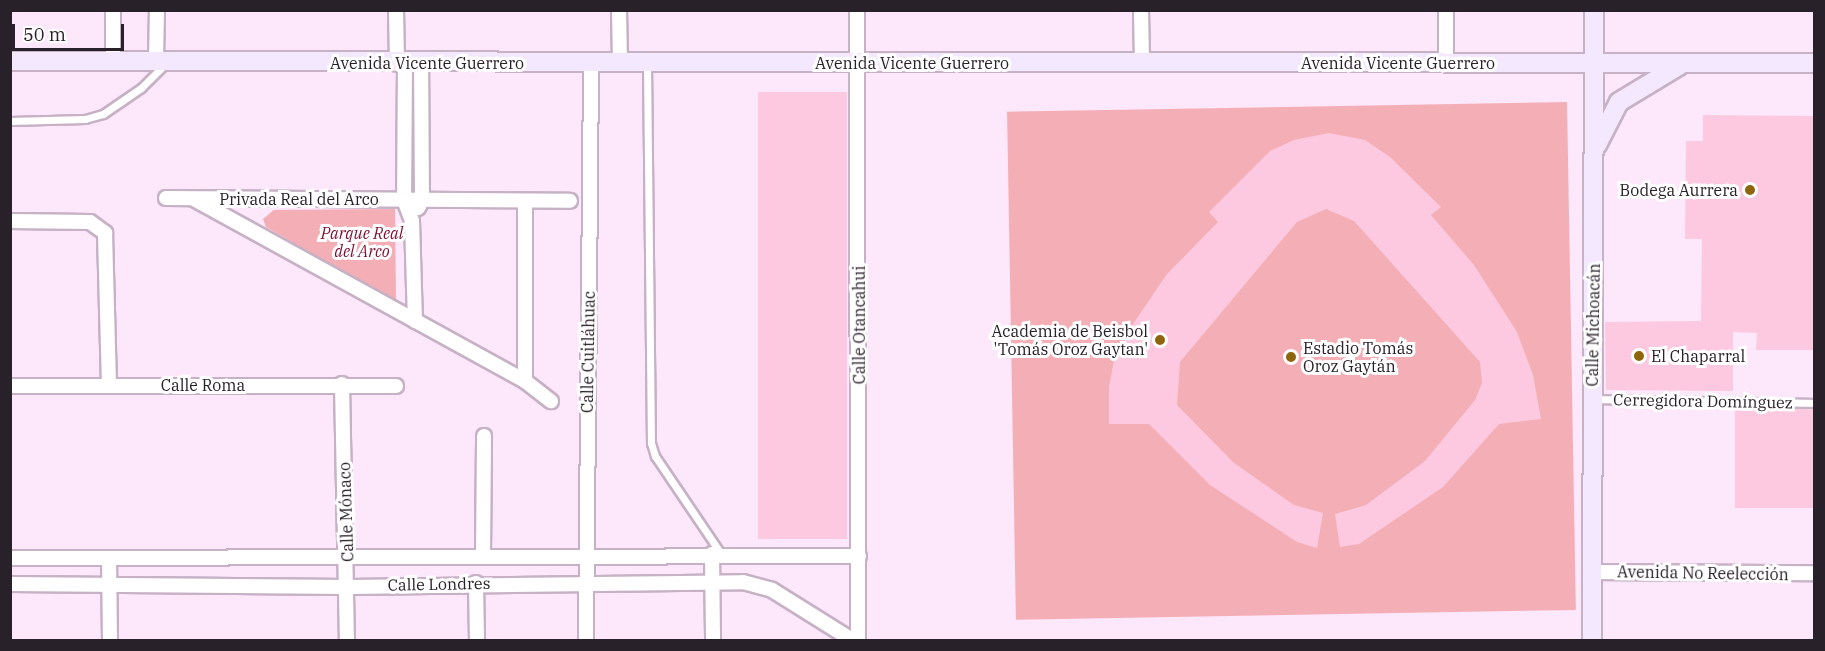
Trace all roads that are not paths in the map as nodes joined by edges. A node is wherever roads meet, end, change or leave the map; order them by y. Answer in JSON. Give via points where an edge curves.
{"nodes":[{"id":1,"x":113,"y":10,"type":"edge"},
{"id":2,"x":157,"y":10,"type":"edge"},
{"id":3,"x":396,"y":10,"type":"edge"},
{"id":4,"x":620,"y":10,"type":"edge"},
{"id":5,"x":857,"y":10,"type":"edge"},
{"id":6,"x":1141,"y":10,"type":"edge"},
{"id":7,"x":1446,"y":10,"type":"edge"},
{"id":8,"x":1594,"y":10,"type":"edge"},
{"id":9,"x":113,"y":60,"type":"junction"},
{"id":10,"x":10,"y":61,"type":"edge"},
{"id":11,"x":162,"y":61,"type":"junction"},
{"id":12,"x":620,"y":62,"type":"junction"},
{"id":13,"x":859,"y":62,"type":"junction"},
{"id":14,"x":647,"y":63,"type":"junction"},
{"id":15,"x":1142,"y":63,"type":"junction"},
{"id":16,"x":1446,"y":63,"type":"junction"},
{"id":17,"x":1594,"y":63,"type":"junction"},
{"id":18,"x":1815,"y":63,"type":"edge"},
{"id":19,"x":408,"y":64,"type":"junction"},
{"id":20,"x":591,"y":64,"type":"junction"},
{"id":21,"x":1682,"y":64,"type":"junction"},
{"id":22,"x":10,"y":120,"type":"edge"},
{"id":23,"x":1594,"y":152,"type":"junction"},
{"id":24,"x":166,"y":198,"type":"dead end"},
{"id":25,"x":194,"y":199,"type":"junction"},
{"id":26,"x":404,"y":200,"type":"junction"},
{"id":27,"x":422,"y":200,"type":"junction"},
{"id":28,"x":525,"y":201,"type":"junction"},
{"id":29,"x":570,"y":201,"type":"dead end"},
{"id":30,"x":10,"y":221,"type":"edge"},
{"id":31,"x":412,"y":221,"type":"junction"},
{"id":32,"x":415,"y":321,"type":"junction"},
{"id":33,"x":525,"y":381,"type":"junction"},
{"id":34,"x":342,"y":384,"type":"junction"},
{"id":35,"x":10,"y":386,"type":"edge"},
{"id":36,"x":109,"y":386,"type":"junction"},
{"id":37,"x":396,"y":387,"type":"dead end"},
{"id":38,"x":1592,"y":399,"type":"junction"},
{"id":39,"x":551,"y":402,"type":"dead end"},
{"id":40,"x":1815,"y":403,"type":"edge"},
{"id":41,"x":484,"y":436,"type":"dead end"},
{"id":42,"x":716,"y":554,"type":"junction"},
{"id":43,"x":586,"y":555,"type":"junction"},
{"id":44,"x":483,"y":556,"type":"junction"},
{"id":45,"x":859,"y":556,"type":"junction"},
{"id":46,"x":10,"y":558,"type":"edge"},
{"id":47,"x":109,"y":558,"type":"junction"},
{"id":48,"x":347,"y":558,"type":"junction"},
{"id":49,"x":1592,"y":572,"type":"junction"},
{"id":50,"x":1815,"y":573,"type":"edge"},
{"id":51,"x":712,"y":580,"type":"junction"},
{"id":52,"x":585,"y":582,"type":"junction"},
{"id":53,"x":476,"y":583,"type":"junction"},
{"id":54,"x":10,"y":585,"type":"edge"},
{"id":55,"x":109,"y":585,"type":"junction"},
{"id":56,"x":348,"y":587,"type":"junction"},
{"id":57,"x":110,"y":640,"type":"edge"},
{"id":58,"x":347,"y":640,"type":"edge"},
{"id":59,"x":477,"y":640,"type":"edge"},
{"id":60,"x":586,"y":640,"type":"edge"},
{"id":61,"x":713,"y":640,"type":"edge"},
{"id":62,"x":852,"y":640,"type":"edge"},
{"id":63,"x":858,"y":640,"type":"edge"},
{"id":64,"x":1592,"y":640,"type":"edge"}],
"edges":[{"from":1,"to":9,"type":"street"},
{"from":2,"to":11,"type":"street"},
{"from":3,"to":19,"type":"street"},
{"from":4,"to":12,"type":"street"},
{"from":5,"to":13,"type":"street","name":"Calle Otancahui"},
{"from":6,"to":15,"type":"street"},
{"from":7,"to":16,"type":"street"},
{"from":8,"to":17,"type":"main road","name":"Calle Michoacán"},
{"from":9,"to":10,"type":"main road","name":"Avenida Vicente Guerrero"},
{"from":9,"to":11,"type":"main road","name":"Avenida Vicente Guerrero"},
{"from":11,"to":19,"type":"main road","name":"Avenida Vicente Guerrero"},
{"from":11,"to":22,"type":"lane","via":[[141,88],[103,114],[86,119]]},
{"from":12,"to":14,"type":"main road","name":"Avenida Vicente Guerrero"},
{"from":12,"to":20,"type":"main road","name":"Avenida Vicente Guerrero"},
{"from":13,"to":14,"type":"main road","name":"Avenida Vicente Guerrero"},
{"from":13,"to":15,"type":"main road","name":"Avenida Vicente Guerrero"},
{"from":13,"to":45,"type":"street","name":"Calle Otancahui"},
{"from":14,"to":42,"type":"lane","via":[[651,443],[655,456]]},
{"from":15,"to":16,"type":"main road","name":"Avenida Vicente Guerrero"},
{"from":16,"to":17,"type":"main road","name":"Avenida Vicente Guerrero"},
{"from":17,"to":21,"type":"main road","name":"Avenida Vicente Guerrero"},
{"from":17,"to":23,"type":"main road","name":"Calle Michoacán"},
{"from":18,"to":21,"type":"main road","name":"Avenida Vicente Guerrero"},
{"from":19,"to":20,"type":"main road","name":"Avenida Vicente Guerrero"},
{"from":19,"to":26,"type":"street"},
{"from":19,"to":27,"type":"street"},
{"from":20,"to":43,"type":"street","name":"Calle Cuitláhuac"},
{"from":21,"to":23,"type":"main road","via":[[1619,102]]},
{"from":23,"to":38,"type":"main road","name":"Calle Michoacán"},
{"from":24,"to":25,"type":"street","name":"Privada Real del Arco"},
{"from":25,"to":26,"type":"street","name":"Privada Real del Arco"},
{"from":25,"to":32,"type":"street","name":"Privada Real del Arco"},
{"from":26,"to":27,"type":"street","name":"Privada Real del Arco"},
{"from":26,"to":31,"type":"street"},
{"from":27,"to":28,"type":"street","name":"Privada Real del Arco"},
{"from":27,"to":31,"type":"street"},
{"from":28,"to":29,"type":"street","name":"Privada Real del Arco"},
{"from":28,"to":33,"type":"street"},
{"from":30,"to":36,"type":"street","via":[[90,222],[105,233]]},
{"from":31,"to":32,"type":"street"},
{"from":32,"to":33,"type":"street","name":"Privada Real del Arco"},
{"from":33,"to":39,"type":"street","name":"Privada Real del Arco"},
{"from":34,"to":36,"type":"street","name":"Calle Roma"},
{"from":34,"to":37,"type":"street","name":"Calle Roma"},
{"from":34,"to":48,"type":"street","name":"Calle Mónaco"},
{"from":35,"to":36,"type":"street","name":"Calle Roma"},
{"from":38,"to":40,"type":"lane","name":"Cerregidora Domínguez"},
{"from":38,"to":49,"type":"main road","name":"Calle Michoacán"},
{"from":41,"to":44,"type":"street"},
{"from":42,"to":43,"type":"street","name":"Calle Londres"},
{"from":42,"to":45,"type":"street","name":"Calle Londres"},
{"from":42,"to":51,"type":"street"},
{"from":43,"to":44,"type":"street","name":"Calle Londres"},
{"from":43,"to":52,"type":"street","name":"Calle Cuitláhuac"},
{"from":44,"to":48,"type":"street","name":"Calle Londres"},
{"from":45,"to":63,"type":"street","name":"Calle Otancahui"},
{"from":46,"to":47,"type":"street","name":"Calle Londres"},
{"from":47,"to":48,"type":"street","name":"Calle Londres"},
{"from":47,"to":55,"type":"street"},
{"from":48,"to":56,"type":"street","name":"Calle Mónaco"},
{"from":49,"to":50,"type":"street","name":"Avenida No Reelección"},
{"from":49,"to":64,"type":"main road","name":"Calle Michoacán"},
{"from":51,"to":52,"type":"street","name":"Calle Londres"},
{"from":51,"to":61,"type":"street"},
{"from":51,"to":62,"type":"street","name":"Calle Londres","via":[[743,582],[772,590]]},
{"from":52,"to":53,"type":"street","name":"Calle Londres"},
{"from":52,"to":60,"type":"street","name":"Calle Cuitláhuac"},
{"from":53,"to":56,"type":"street","name":"Calle Londres"},
{"from":53,"to":59,"type":"street"},
{"from":54,"to":55,"type":"street","name":"Calle Londres"},
{"from":55,"to":56,"type":"street","name":"Calle Londres"},
{"from":55,"to":57,"type":"street"},
{"from":56,"to":58,"type":"street","name":"Calle Mónaco"}]}
